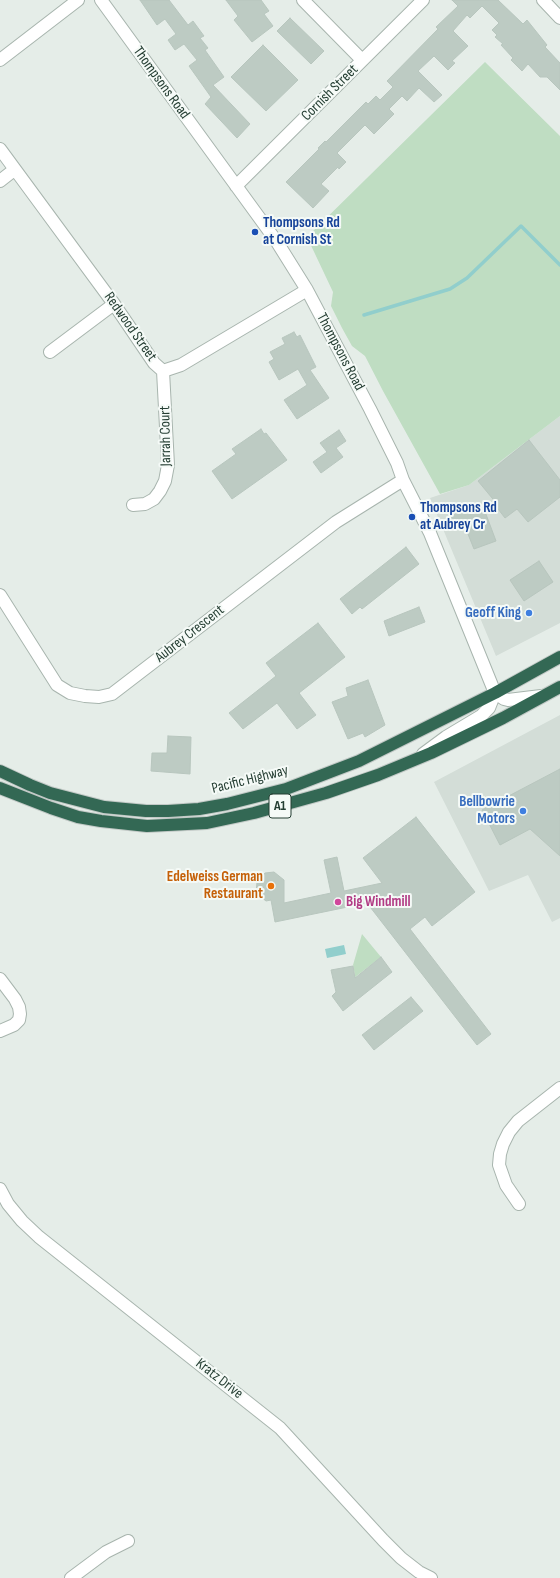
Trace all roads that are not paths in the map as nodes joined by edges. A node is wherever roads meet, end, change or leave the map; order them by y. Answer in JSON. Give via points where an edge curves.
{"nodes":[{"id":1,"x":78,"y":0,"type":"edge"},
{"id":2,"x":101,"y":0,"type":"edge"},
{"id":3,"x":302,"y":0,"type":"edge"},
{"id":4,"x":423,"y":0,"type":"edge"},
{"id":5,"x":543,"y":0,"type":"edge"},
{"id":6,"x":560,"y":18,"type":"edge"},
{"id":7,"x":0,"y":60,"type":"edge"},
{"id":8,"x":362,"y":60,"type":"junction"},
{"id":9,"x":0,"y":149,"type":"edge"},
{"id":10,"x":14,"y":170,"type":"junction"},
{"id":11,"x":0,"y":181,"type":"edge"},
{"id":12,"x":236,"y":186,"type":"junction"},
{"id":13,"x":307,"y":290,"type":"junction"},
{"id":14,"x":114,"y":304,"type":"junction"},
{"id":15,"x":50,"y":352,"type":"dead end"},
{"id":16,"x":163,"y":371,"type":"junction"},
{"id":17,"x":403,"y":480,"type":"junction"},
{"id":18,"x":133,"y":505,"type":"dead end"},
{"id":19,"x":0,"y":595,"type":"edge"},
{"id":20,"x":560,"y":658,"type":"edge"},
{"id":21,"x":560,"y":687,"type":"edge"},
{"id":22,"x":496,"y":693,"type":"junction"},
{"id":23,"x":545,"y":696,"type":"junction"},
{"id":24,"x":417,"y":759,"type":"junction"},
{"id":25,"x":0,"y":771,"type":"edge"},
{"id":26,"x":0,"y":788,"type":"edge"},
{"id":27,"x":0,"y":979,"type":"edge"},
{"id":28,"x":0,"y":1031,"type":"edge"},
{"id":29,"x":560,"y":1088,"type":"edge"},
{"id":30,"x":0,"y":1189,"type":"edge"},
{"id":31,"x":519,"y":1204,"type":"dead end"},
{"id":32,"x":128,"y":1541,"type":"dead end"},
{"id":33,"x":71,"y":1578,"type":"edge"},
{"id":34,"x":431,"y":1578,"type":"edge"}],
"edges":[{"from":1,"to":7,"type":"street"},
{"from":2,"to":12,"type":"street","name":"Thompsons Road"},
{"from":3,"to":8,"type":"street"},
{"from":4,"to":8,"type":"street","name":"Cornish Street"},
{"from":5,"to":6,"type":"street"},
{"from":8,"to":12,"type":"street","name":"Cornish Street"},
{"from":9,"to":10,"type":"street","name":"Redwood Street"},
{"from":10,"to":11,"type":"street"},
{"from":10,"to":14,"type":"street","name":"Redwood Street"},
{"from":12,"to":13,"type":"street","name":"Thompsons Road","via":[[277,242]]},
{"from":13,"to":16,"type":"street","name":"Redwood Street","via":[[181,365]]},
{"from":13,"to":17,"type":"street","name":"Thompsons Road","via":[[370,408]]},
{"from":14,"to":15,"type":"street"},
{"from":14,"to":16,"type":"street","name":"Redwood Street","via":[[154,363]]},
{"from":16,"to":18,"type":"street","name":"Jarrah Court","via":[[168,465],[165,481],[154,499],[145,504]]},
{"from":17,"to":19,"type":"street","name":"Aubrey Crescent","via":[[336,522],[112,694],[99,697],[85,696],[70,693],[57,685]]},
{"from":17,"to":22,"type":"street","name":"Thompsons Road","via":[[430,533]]},
{"from":20,"to":22,"type":"highway","name":"Pacific Highway","number":"A1"},
{"from":21,"to":23,"type":"highway","number":"A1"},
{"from":22,"to":23,"type":"street","via":[[508,700]]},
{"from":22,"to":24,"type":"street","via":[[489,708],[481,716],[446,737]]},
{"from":22,"to":25,"type":"highway","name":"Pacific Highway","number":"A1","via":[[332,772],[286,789],[199,809],[146,811],[104,807],[50,793]]},
{"from":23,"to":24,"type":"highway","number":"A1"},
{"from":24,"to":26,"type":"highway","number":"A1","via":[[280,806],[232,818],[193,824],[147,826],[78,817]]},
{"from":27,"to":28,"type":"street","via":[[15,999],[20,1014],[14,1025]]},
{"from":29,"to":31,"type":"street","via":[[518,1121],[503,1144],[499,1165],[506,1185]]},
{"from":30,"to":34,"type":"street","name":"Kratz Drive","via":[[22,1222],[39,1237],[280,1428],[401,1558]]},
{"from":32,"to":33,"type":"street","via":[[106,1552]]}]}
